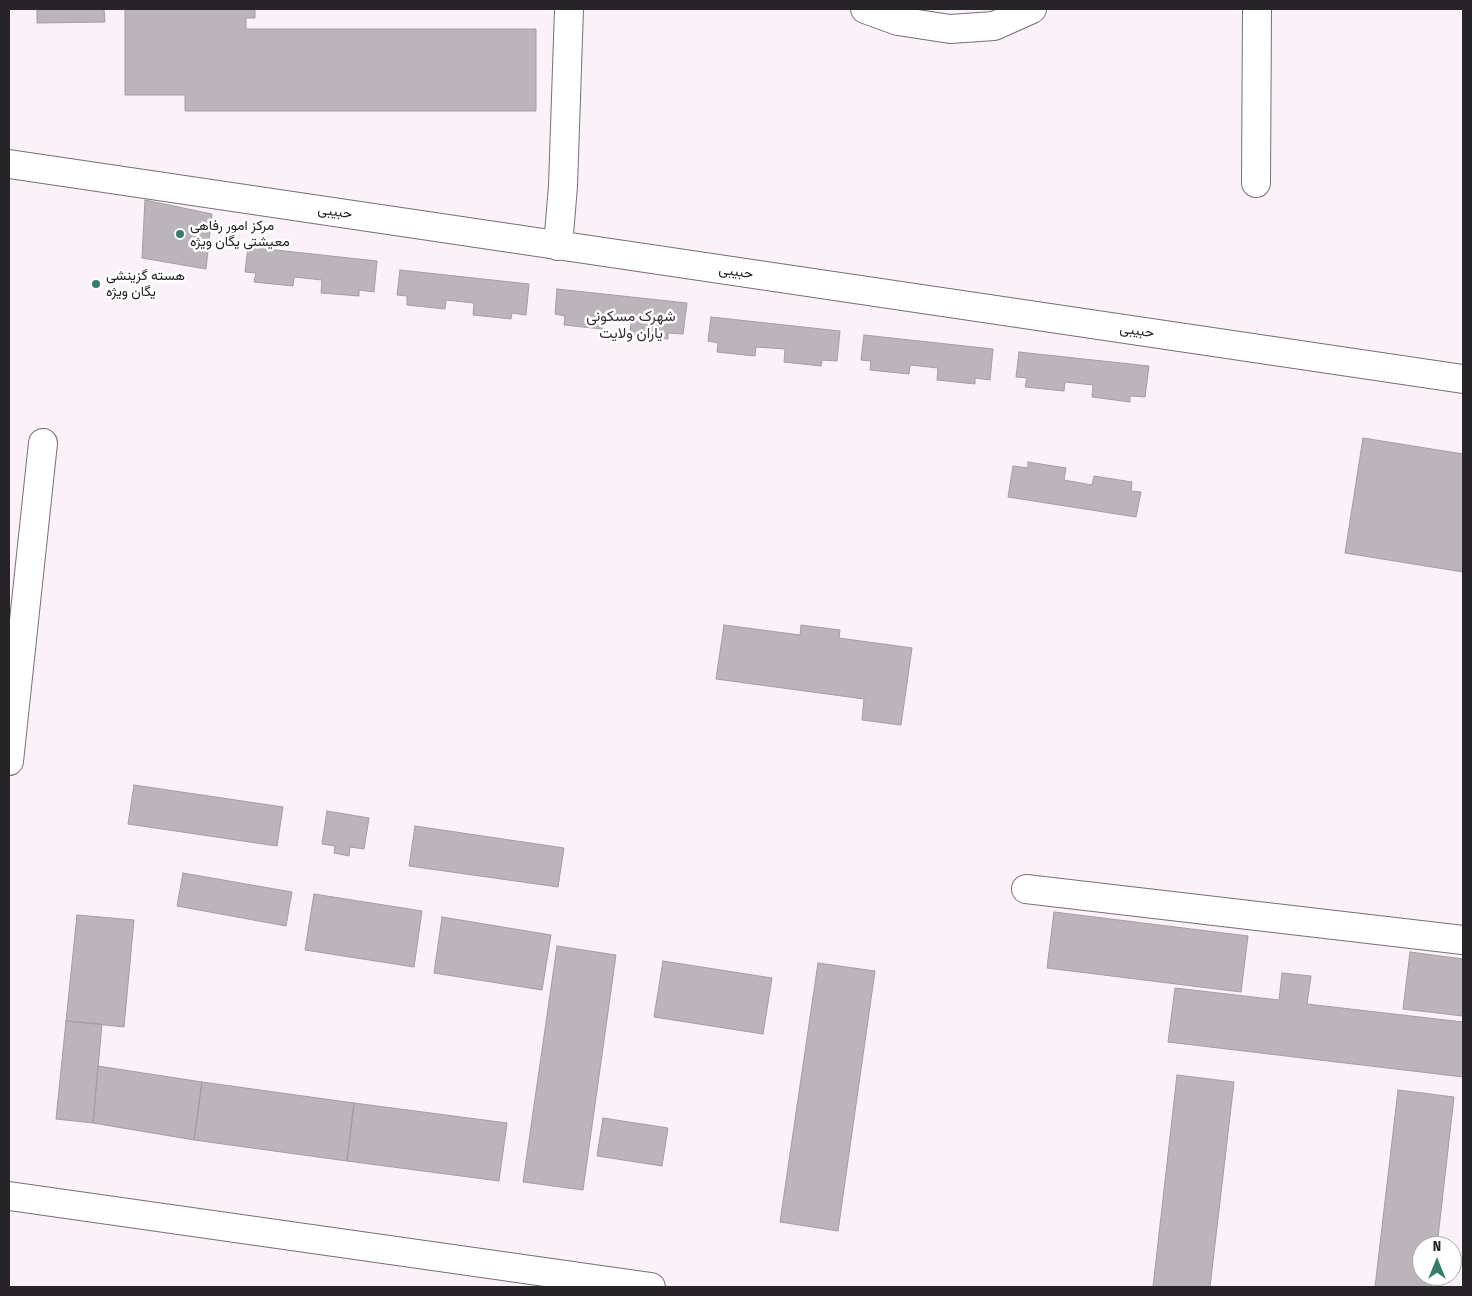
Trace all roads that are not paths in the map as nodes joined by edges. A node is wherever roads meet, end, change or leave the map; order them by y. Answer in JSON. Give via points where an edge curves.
{"nodes":[{"id":1,"x":569,"y":9,"type":"edge"},
{"id":2,"x":865,"y":9,"type":"edge"},
{"id":3,"x":1032,"y":9,"type":"edge"},
{"id":4,"x":1257,"y":9,"type":"edge"},
{"id":5,"x":9,"y":164,"type":"edge"},
{"id":6,"x":1256,"y":183,"type":"dead end"},
{"id":7,"x":558,"y":246,"type":"junction"},
{"id":8,"x":1463,"y":380,"type":"edge"},
{"id":9,"x":44,"y":443,"type":"dead end"},
{"id":10,"x":9,"y":761,"type":"edge"},
{"id":11,"x":1026,"y":889,"type":"dead end"},
{"id":12,"x":1463,"y":940,"type":"edge"},
{"id":13,"x":9,"y":1196,"type":"edge"},
{"id":14,"x":651,"y":1287,"type":"edge"}],
"edges":[{"from":1,"to":7,"type":"street"},
{"from":2,"to":3,"type":"street","via":[[898,21],[950,28],[994,26]]},
{"from":4,"to":6,"type":"street"},
{"from":5,"to":7,"type":"street","name":"حبیبی"},
{"from":7,"to":8,"type":"street","name":"حبیبی"},
{"from":9,"to":10,"type":"street"},
{"from":11,"to":12,"type":"street"},
{"from":13,"to":14,"type":"street"}]}
